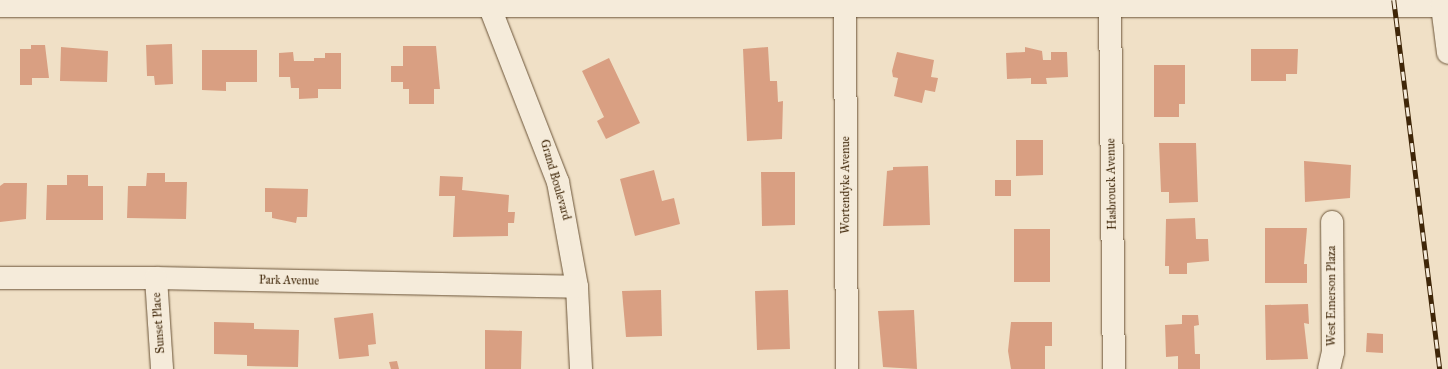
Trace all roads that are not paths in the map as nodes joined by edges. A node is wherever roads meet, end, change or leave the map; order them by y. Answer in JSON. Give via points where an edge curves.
{"nodes":[{"id":1,"x":488,"y":3,"type":"edge"},
{"id":2,"x":845,"y":3,"type":"edge"},
{"id":3,"x":1110,"y":3,"type":"edge"},
{"id":4,"x":0,"y":6,"type":"edge"},
{"id":5,"x":1445,"y":6,"type":"edge"},
{"id":6,"x":1448,"y":53,"type":"edge"},
{"id":7,"x":1332,"y":222,"type":"dead end"},
{"id":8,"x":0,"y":278,"type":"edge"},
{"id":9,"x":156,"y":278,"type":"junction"},
{"id":10,"x":578,"y":287,"type":"junction"},
{"id":11,"x":162,"y":369,"type":"edge"},
{"id":12,"x":581,"y":369,"type":"edge"},
{"id":13,"x":848,"y":369,"type":"edge"},
{"id":14,"x":1114,"y":369,"type":"edge"},
{"id":15,"x":1329,"y":369,"type":"edge"}],
"edges":[{"from":1,"to":2,"type":"street"},
{"from":1,"to":4,"type":"street"},
{"from":1,"to":10,"type":"street","name":"Grand Boulevard","via":[[558,182]]},
{"from":2,"to":3,"type":"street"},
{"from":2,"to":13,"type":"street","name":"Wortendyke Avenue"},
{"from":3,"to":5,"type":"street"},
{"from":3,"to":14,"type":"street","name":"Hasbrouck Avenue"},
{"from":5,"to":6,"type":"street"},
{"from":7,"to":15,"type":"street","name":"West Emerson Plaza","via":[[1333,352]]},
{"from":8,"to":9,"type":"street","name":"Park Avenue"},
{"from":9,"to":10,"type":"street","name":"Park Avenue"},
{"from":9,"to":11,"type":"street","name":"Sunset Place"},
{"from":10,"to":12,"type":"street","name":"Grand Boulevard"}]}
